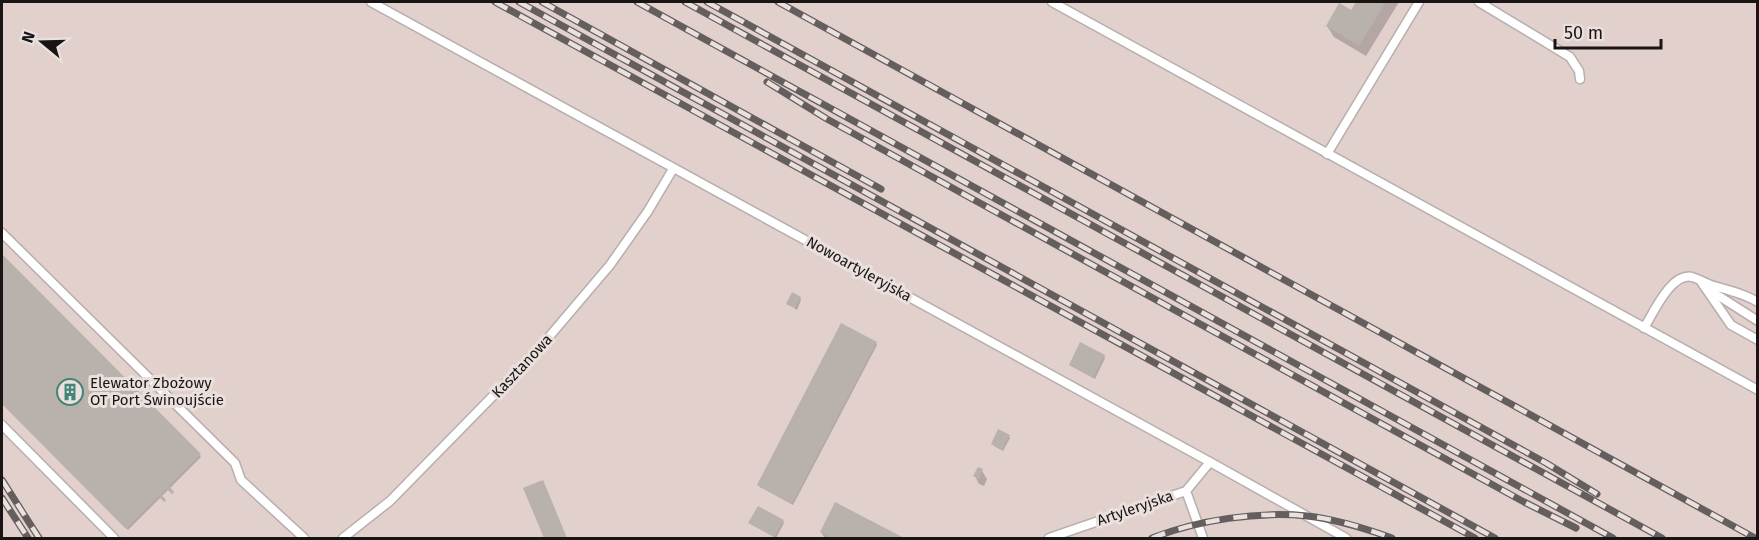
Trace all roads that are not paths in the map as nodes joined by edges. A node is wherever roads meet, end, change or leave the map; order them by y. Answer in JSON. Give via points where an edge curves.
{"nodes":[{"id":1,"x":371,"y":2,"type":"edge"},
{"id":2,"x":1052,"y":2,"type":"edge"},
{"id":3,"x":1419,"y":2,"type":"edge"},
{"id":4,"x":1479,"y":2,"type":"edge"},
{"id":5,"x":1580,"y":79,"type":"dead end"},
{"id":6,"x":1327,"y":154,"type":"junction"},
{"id":7,"x":673,"y":169,"type":"junction"},
{"id":8,"x":2,"y":233,"type":"edge"},
{"id":9,"x":1702,"y":283,"type":"junction"},
{"id":10,"x":1758,"y":302,"type":"edge"},
{"id":11,"x":1758,"y":321,"type":"edge"},
{"id":12,"x":1644,"y":328,"type":"junction"},
{"id":13,"x":1758,"y":340,"type":"edge"},
{"id":14,"x":1758,"y":390,"type":"edge"},
{"id":15,"x":2,"y":425,"type":"edge"},
{"id":16,"x":1210,"y":462,"type":"junction"},
{"id":17,"x":1186,"y":491,"type":"junction"},
{"id":18,"x":114,"y":538,"type":"edge"},
{"id":19,"x":304,"y":538,"type":"edge"},
{"id":20,"x":343,"y":538,"type":"edge"},
{"id":21,"x":1048,"y":538,"type":"edge"},
{"id":22,"x":1203,"y":538,"type":"edge"},
{"id":23,"x":1346,"y":538,"type":"edge"}],
"edges":[{"from":1,"to":7,"type":"lane","name":"Nowoartyleryjska"},
{"from":2,"to":6,"type":"lane"},
{"from":3,"to":6,"type":"lane"},
{"from":4,"to":5,"type":"lane","via":[[1570,57]]},
{"from":6,"to":12,"type":"lane"},
{"from":7,"to":16,"type":"lane","name":"Nowoartyleryjska"},
{"from":7,"to":20,"type":"lane","name":"Kasztanowa","via":[[610,265],[537,351],[390,501]]},
{"from":8,"to":19,"type":"lane","via":[[235,464],[242,480]]},
{"from":9,"to":10,"type":"lane"},
{"from":9,"to":11,"type":"lane"},
{"from":9,"to":12,"type":"lane","via":[[1692,277],[1676,281]]},
{"from":9,"to":13,"type":"lane","via":[[1731,325]]},
{"from":12,"to":14,"type":"lane"},
{"from":15,"to":18,"type":"lane"},
{"from":16,"to":17,"type":"lane","name":"Artyleryjska"},
{"from":16,"to":23,"type":"lane","name":"Nowoartyleryjska"},
{"from":17,"to":21,"type":"lane","name":"Artyleryjska"},
{"from":17,"to":22,"type":"lane"}]}
